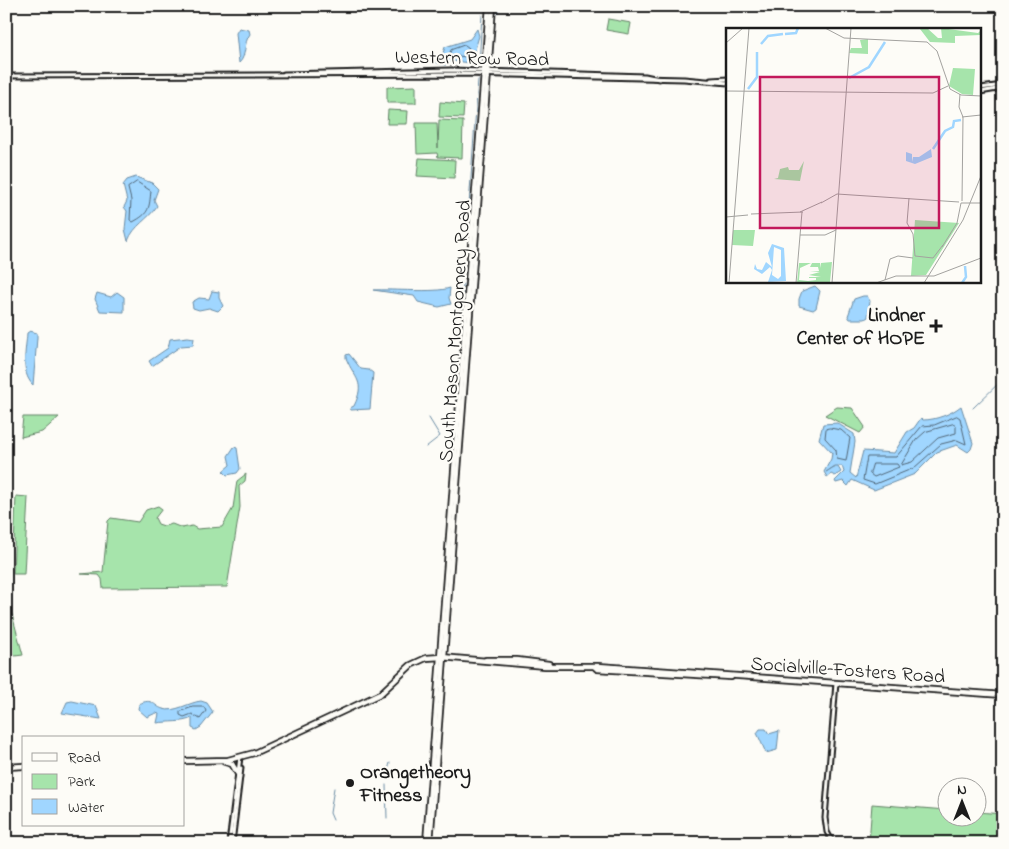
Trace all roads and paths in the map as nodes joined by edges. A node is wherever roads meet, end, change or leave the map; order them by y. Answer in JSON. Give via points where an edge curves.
{"nodes":[{"id":1,"x":489,"y":6,"type":"edge"},
{"id":2,"x":493,"y":6,"type":"edge"},
{"id":3,"x":486,"y":72,"type":"junction"},
{"id":4,"x":6,"y":76,"type":"edge"},
{"id":5,"x":726,"y":79,"type":"edge"},
{"id":6,"x":710,"y":81,"type":"junction"},
{"id":7,"x":726,"y":83,"type":"edge"},
{"id":8,"x":1003,"y":86,"type":"edge"},
{"id":9,"x":982,"y":90,"type":"edge"},
{"id":10,"x":443,"y":657,"type":"junction"},
{"id":11,"x":836,"y":683,"type":"junction"},
{"id":12,"x":1003,"y":695,"type":"edge"},
{"id":13,"x":240,"y":757,"type":"junction"},
{"id":14,"x":185,"y":760,"type":"edge"},
{"id":15,"x":185,"y":760,"type":"edge"},
{"id":16,"x":218,"y":760,"type":"junction"},
{"id":17,"x":22,"y":766,"type":"edge"},
{"id":18,"x":6,"y":768,"type":"edge"},
{"id":19,"x":238,"y":774,"type":"junction"},
{"id":20,"x":230,"y":843,"type":"edge"},
{"id":21,"x":426,"y":843,"type":"edge"},
{"id":22,"x":430,"y":843,"type":"edge"},
{"id":23,"x":832,"y":843,"type":"edge"}],
"edges":[{"from":1,"to":3,"type":"main road","name":"South Mason Montgomery Road"},
{"from":2,"to":3,"type":"main road","name":"South Mason Montgomery Road"},
{"from":3,"to":4,"type":"street","name":"Western Row Road"},
{"from":3,"to":6,"type":"street","name":"Western Row Road"},
{"from":3,"to":10,"type":"main road","name":"South Mason Montgomery Road"},
{"from":5,"to":6,"type":"street","name":"Western Row Road"},
{"from":6,"to":7,"type":"street","name":"Western Row Road"},
{"from":8,"to":9,"type":"street"},
{"from":10,"to":11,"type":"main road","name":"Socialville–Fosters Road"},
{"from":10,"to":13,"type":"main road","name":"Socialville–Fosters Road","via":[[414,663],[375,696]]},
{"from":10,"to":21,"type":"main road"},
{"from":10,"to":22,"type":"main road"},
{"from":11,"to":12,"type":"main road","name":"Socialville–Fosters Road"},
{"from":11,"to":23,"type":"street","via":[[824,818]]},
{"from":13,"to":14,"type":"main road","name":"Socialville–Fosters Road"},
{"from":13,"to":16,"type":"main road","name":"Socialville–Fosters Road"},
{"from":13,"to":19,"type":"street"},
{"from":13,"to":20,"type":"street"},
{"from":15,"to":16,"type":"main road","name":"Socialville–Fosters Road"},
{"from":16,"to":19,"type":"main road","via":[[232,764]]},
{"from":17,"to":18,"type":"main road"},
{"from":19,"to":20,"type":"street"}]}
